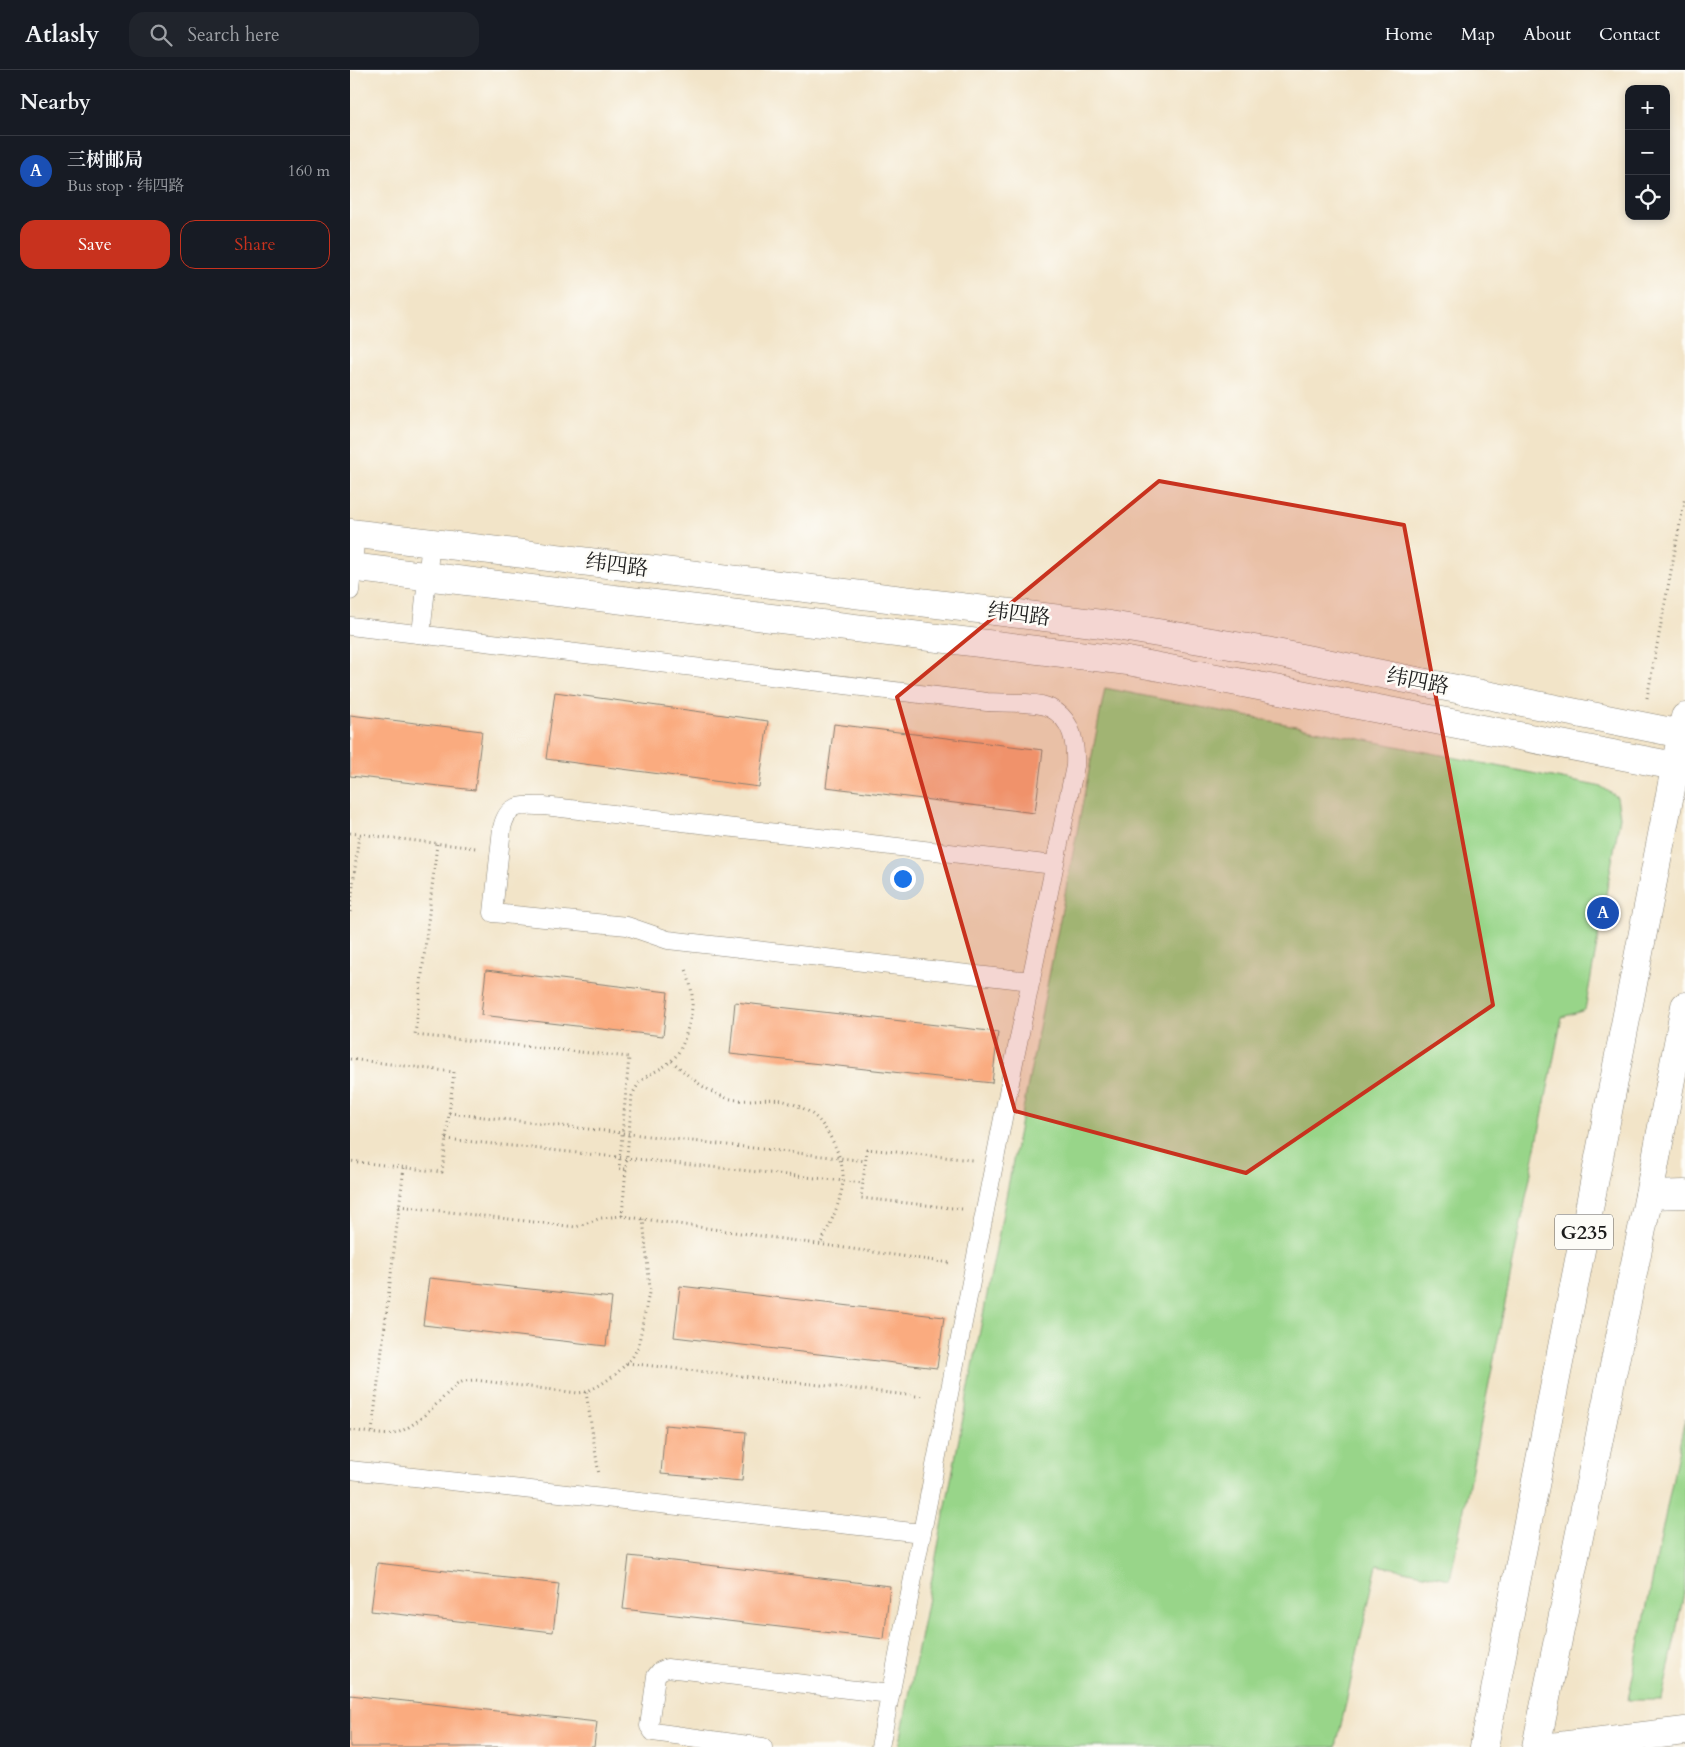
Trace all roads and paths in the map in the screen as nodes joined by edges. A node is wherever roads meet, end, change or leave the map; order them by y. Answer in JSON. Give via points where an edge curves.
{"nodes":[{"id":1,"x":1685,"y":497,"type":"edge"},
{"id":2,"x":353,"y":533,"type":"edge"},
{"id":3,"x":431,"y":542,"type":"junction"},
{"id":4,"x":351,"y":575,"type":"edge"},
{"id":5,"x":427,"y":576,"type":"junction"},
{"id":6,"x":350,"y":626,"type":"edge"},
{"id":7,"x":421,"y":634,"type":"junction"},
{"id":8,"x":1642,"y":725,"type":"junction"},
{"id":9,"x":1683,"y":725,"type":"edge"},
{"id":10,"x":1675,"y":766,"type":"junction"},
{"id":11,"x":350,"y":833,"type":"edge"},
{"id":12,"x":360,"y":834,"type":"junction"},
{"id":13,"x":437,"y":844,"type":"junction"},
{"id":14,"x":500,"y":851,"type":"junction"},
{"id":15,"x":1054,"y":865,"type":"junction"},
{"id":16,"x":350,"y":912,"type":"edge"},
{"id":17,"x":680,"y":942,"type":"junction"},
{"id":18,"x":1031,"y":981,"type":"junction"},
{"id":19,"x":1685,"y":1006,"type":"edge"},
{"id":20,"x":350,"y":1059,"type":"edge"},
{"id":21,"x":672,"y":1061,"type":"junction"},
{"id":22,"x":449,"y":1113,"type":"junction"},
{"id":23,"x":622,"y":1133,"type":"junction"},
{"id":24,"x":629,"y":1134,"type":"junction"},
{"id":25,"x":446,"y":1139,"type":"junction"},
{"id":26,"x":620,"y":1157,"type":"junction"},
{"id":27,"x":627,"y":1158,"type":"junction"},
{"id":28,"x":840,"y":1158,"type":"junction"},
{"id":29,"x":350,"y":1161,"type":"edge"},
{"id":30,"x":866,"y":1161,"type":"junction"},
{"id":31,"x":994,"y":1163,"type":"junction"},
{"id":32,"x":404,"y":1167,"type":"junction"},
{"id":33,"x":626,"y":1169,"type":"junction"},
{"id":34,"x":843,"y":1181,"type":"junction"},
{"id":35,"x":863,"y":1183,"type":"junction"},
{"id":36,"x":1685,"y":1194,"type":"edge"},
{"id":37,"x":1649,"y":1195,"type":"junction"},
{"id":38,"x":399,"y":1206,"type":"junction"},
{"id":39,"x":985,"y":1212,"type":"junction"},
{"id":40,"x":622,"y":1216,"type":"junction"},
{"id":41,"x":643,"y":1219,"type":"junction"},
{"id":42,"x":820,"y":1245,"type":"junction"},
{"id":43,"x":974,"y":1267,"type":"junction"},
{"id":44,"x":627,"y":1363,"type":"dead end"},
{"id":45,"x":586,"y":1392,"type":"junction"},
{"id":46,"x":948,"y":1400,"type":"junction"},
{"id":47,"x":350,"y":1430,"type":"edge"},
{"id":48,"x":372,"y":1432,"type":"junction"},
{"id":49,"x":350,"y":1470,"type":"edge"},
{"id":50,"x":602,"y":1497,"type":"junction"},
{"id":51,"x":922,"y":1533,"type":"junction"},
{"id":52,"x":890,"y":1694,"type":"junction"},
{"id":53,"x":1685,"y":1731,"type":"edge"},
{"id":54,"x":764,"y":1747,"type":"edge"},
{"id":55,"x":880,"y":1747,"type":"edge"},
{"id":56,"x":1484,"y":1747,"type":"edge"},
{"id":57,"x":1536,"y":1747,"type":"edge"},
{"id":58,"x":1550,"y":1747,"type":"edge"}],
"edges":[{"from":1,"to":8,"type":"path"},
{"from":2,"to":3,"type":"main road","name":"纬四路"},
{"from":2,"to":4,"type":"lane"},
{"from":3,"to":5,"type":"lane"},
{"from":3,"to":8,"type":"main road","name":"纬四路","via":[[1110,626],[1266,651]]},
{"from":4,"to":5,"type":"main road","name":"纬四路"},
{"from":5,"to":7,"type":"lane"},
{"from":5,"to":10,"type":"main road","name":"纬四路","via":[[1128,661]]},
{"from":6,"to":7,"type":"lane"},
{"from":7,"to":15,"type":"lane","via":[[1050,708],[1065,720],[1076,748]]},
{"from":8,"to":9,"type":"main road","name":"纬四路"},
{"from":9,"to":10,"type":"main road","number":"G235"},
{"from":10,"to":56,"type":"main road","number":"G235"},
{"from":11,"to":12,"type":"path"},
{"from":12,"to":13,"type":"path"},
{"from":12,"to":16,"type":"path"},
{"from":13,"to":14,"type":"path"},
{"from":13,"to":23,"type":"path","via":[[414,1035],[629,1057]]},
{"from":14,"to":15,"type":"lane","via":[[504,818],[509,810],[536,806]]},
{"from":14,"to":17,"type":"lane","via":[[493,913],[627,926]]},
{"from":15,"to":18,"type":"lane"},
{"from":17,"to":18,"type":"lane"},
{"from":17,"to":21,"type":"path","via":[[693,1003],[681,1050]]},
{"from":18,"to":31,"type":"lane"},
{"from":19,"to":37,"type":"main road","number":"G235"},
{"from":20,"to":22,"type":"path","via":[[454,1072]]},
{"from":21,"to":24,"type":"path","via":[[636,1085]]},
{"from":21,"to":28,"type":"path","via":[[692,1079],[724,1097],[779,1100],[813,1114],[826,1130]]},
{"from":22,"to":23,"type":"path"},
{"from":22,"to":25,"type":"path"},
{"from":23,"to":24,"type":"path"},
{"from":23,"to":26,"type":"path"},
{"from":24,"to":27,"type":"path"},
{"from":24,"to":28,"type":"path"},
{"from":25,"to":26,"type":"path"},
{"from":25,"to":32,"type":"path","via":[[442,1172]]},
{"from":26,"to":27,"type":"path"},
{"from":26,"to":33,"type":"path","via":[[618,1169]]},
{"from":27,"to":33,"type":"path"},
{"from":27,"to":34,"type":"path"},
{"from":28,"to":30,"type":"path"},
{"from":28,"to":34,"type":"path"},
{"from":29,"to":32,"type":"path"},
{"from":30,"to":31,"type":"path","via":[[867,1148]]},
{"from":30,"to":35,"type":"path"},
{"from":31,"to":39,"type":"lane"},
{"from":32,"to":38,"type":"path"},
{"from":33,"to":40,"type":"path"},
{"from":34,"to":35,"type":"path"},
{"from":34,"to":42,"type":"path","via":[[836,1212]]},
{"from":35,"to":39,"type":"path","via":[[861,1198]]},
{"from":36,"to":37,"type":"main road"},
{"from":37,"to":57,"type":"main road","number":"G235"},
{"from":38,"to":40,"type":"path","via":[[576,1227],[601,1218]]},
{"from":38,"to":48,"type":"path"},
{"from":39,"to":43,"type":"lane"},
{"from":40,"to":41,"type":"path"},
{"from":41,"to":42,"type":"path"},
{"from":41,"to":45,"type":"path","via":[[650,1288],[638,1347],[615,1375]]},
{"from":42,"to":43,"type":"path"},
{"from":43,"to":46,"type":"lane"},
{"from":44,"to":46,"type":"path"},
{"from":45,"to":48,"type":"path","via":[[464,1381],[403,1430],[392,1434]]},
{"from":45,"to":50,"type":"path"},
{"from":46,"to":51,"type":"lane"},
{"from":47,"to":48,"type":"path"},
{"from":49,"to":50,"type":"lane"},
{"from":50,"to":51,"type":"lane"},
{"from":51,"to":52,"type":"lane"},
{"from":52,"to":54,"type":"lane","via":[[667,1668],[656,1676],[649,1726],[653,1732]]},
{"from":52,"to":55,"type":"lane"},
{"from":53,"to":58,"type":"main road"}]}
